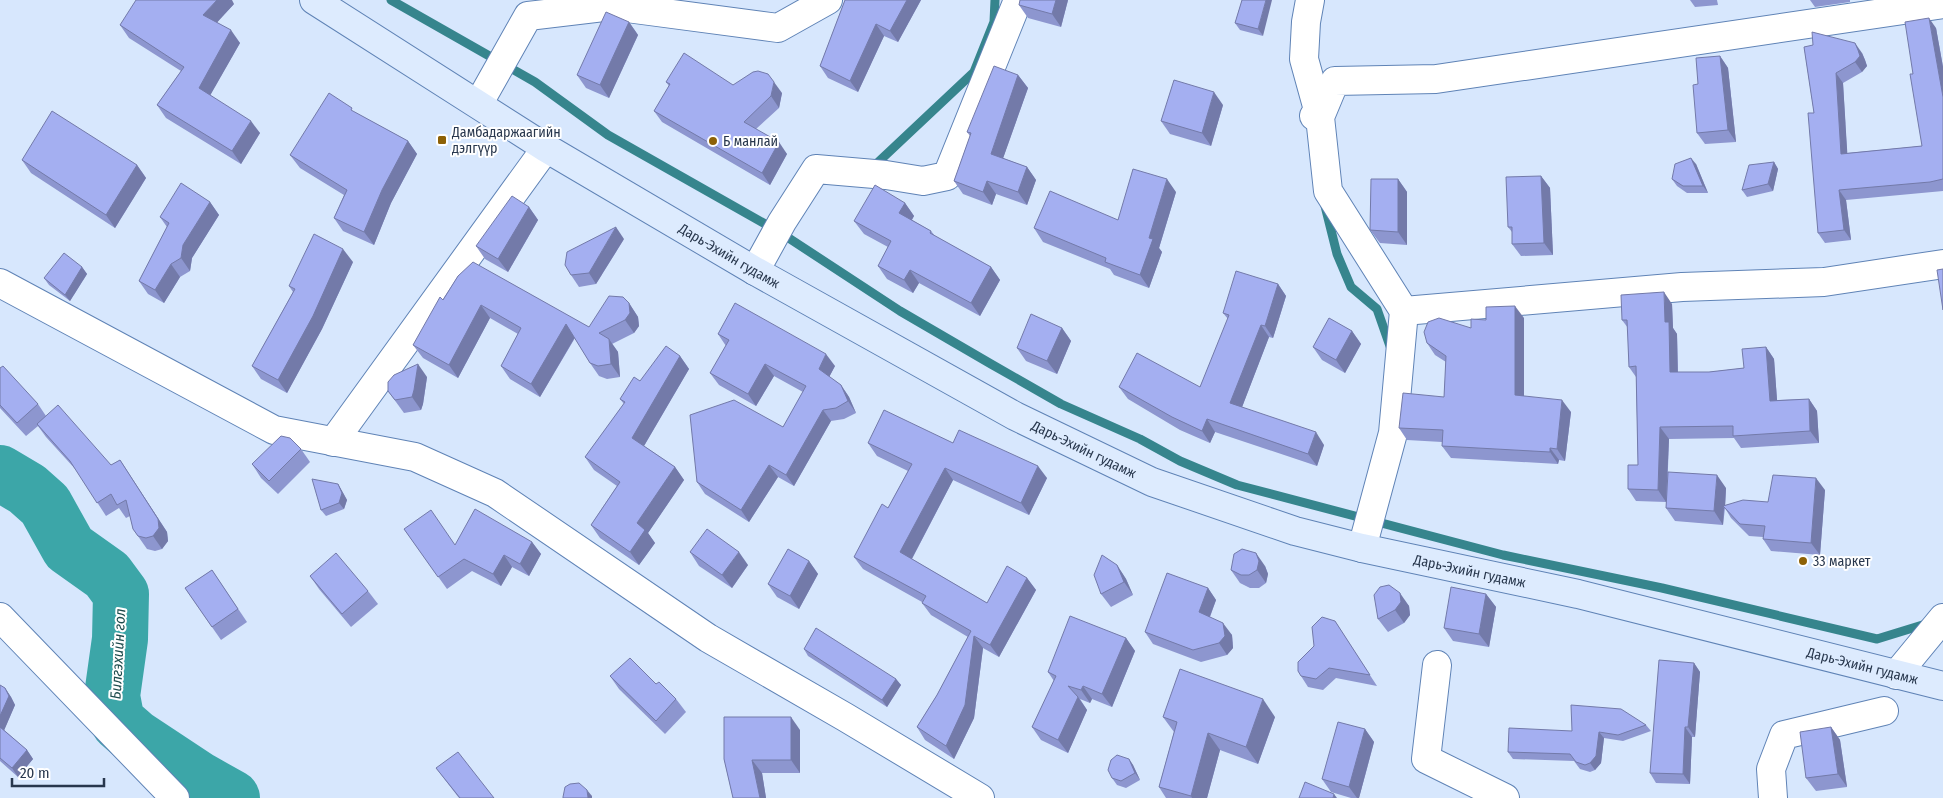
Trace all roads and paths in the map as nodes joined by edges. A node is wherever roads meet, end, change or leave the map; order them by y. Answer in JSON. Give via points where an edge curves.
{"nodes":[{"id":1,"x":314,"y":0,"type":"edge"},
{"id":2,"x":828,"y":0,"type":"edge"},
{"id":3,"x":1018,"y":0,"type":"edge"},
{"id":4,"x":1310,"y":0,"type":"edge"},
{"id":5,"x":1943,"y":4,"type":"edge"},
{"id":6,"x":479,"y":103,"type":"junction"},
{"id":7,"x":1314,"y":116,"type":"junction"},
{"id":8,"x":546,"y":148,"type":"junction"},
{"id":9,"x":1943,"y":264,"type":"edge"},
{"id":10,"x":755,"y":271,"type":"junction"},
{"id":11,"x":0,"y":283,"type":"edge"},
{"id":12,"x":1404,"y":311,"type":"junction"},
{"id":13,"x":333,"y":442,"type":"junction"},
{"id":14,"x":1362,"y":548,"type":"junction"},
{"id":15,"x":0,"y":617,"type":"edge"},
{"id":16,"x":1943,"y":618,"type":"edge"},
{"id":17,"x":1437,"y":665,"type":"dead end"},
{"id":18,"x":1896,"y":675,"type":"junction"},
{"id":19,"x":1943,"y":686,"type":"edge"},
{"id":20,"x":1884,"y":710,"type":"dead end"},
{"id":21,"x":175,"y":798,"type":"edge"},
{"id":22,"x":980,"y":798,"type":"edge"},
{"id":23,"x":1505,"y":798,"type":"edge"},
{"id":24,"x":1773,"y":798,"type":"edge"}],
"edges":[{"from":1,"to":6,"type":"main road","name":"Дарь-Эхийн гудамж"},
{"from":2,"to":6,"type":"street","via":[[778,28],[612,6],[528,16]]},
{"from":3,"to":10,"type":"street","via":[[947,176],[923,181],[816,169]]},
{"from":4,"to":7,"type":"street","via":[[1304,59]]},
{"from":5,"to":7,"type":"street","via":[[1436,79],[1335,82]]},
{"from":6,"to":8,"type":"main road","name":"Дарь-Эхийн гудамж"},
{"from":7,"to":12,"type":"street","via":[[1328,191]]},
{"from":8,"to":10,"type":"main road","name":"Дарь-Эхийн гудамж"},
{"from":8,"to":13,"type":"street"},
{"from":9,"to":12,"type":"street","via":[[1824,282],[1682,287]]},
{"from":10,"to":14,"type":"main road","name":"Дарь-Эхийн гудамж","via":[[1015,416],[1152,482],[1295,531]]},
{"from":11,"to":13,"type":"street","via":[[274,430]]},
{"from":12,"to":14,"type":"street","via":[[1393,432]]},
{"from":13,"to":22,"type":"street","via":[[415,457],[495,493],[708,638]]},
{"from":14,"to":18,"type":"main road","name":"Дарь-Эхийн гудамж","via":[[1578,594]]},
{"from":15,"to":21,"type":"street"},
{"from":16,"to":18,"type":"street"},
{"from":17,"to":23,"type":"street","via":[[1426,759]]},
{"from":18,"to":19,"type":"main road","name":"Дарь-Эхийн гудамж"},
{"from":20,"to":24,"type":"street","via":[[1784,735],[1771,770]]}]}
